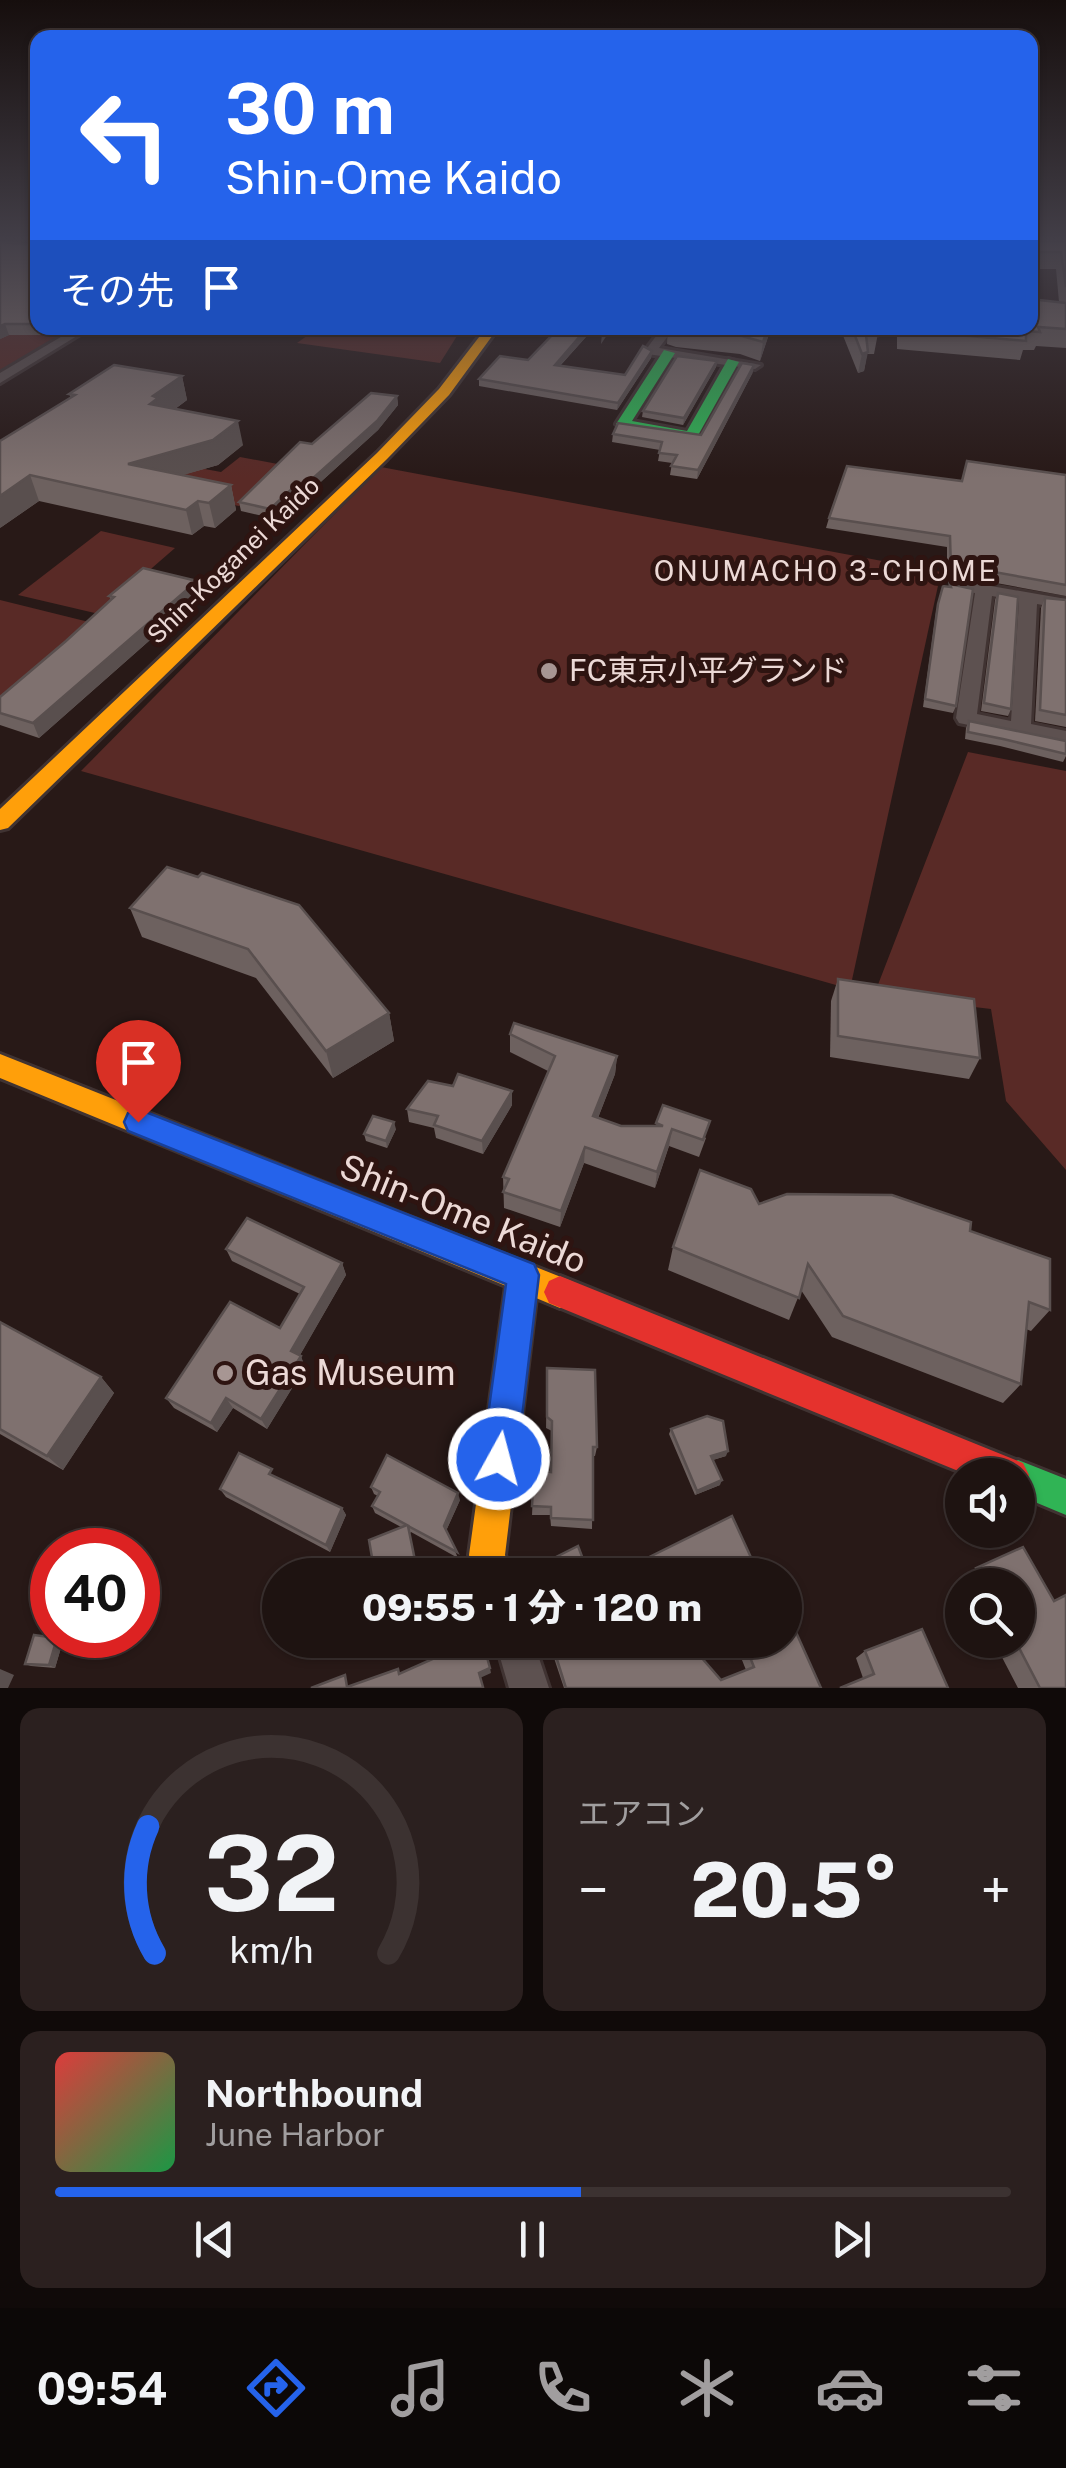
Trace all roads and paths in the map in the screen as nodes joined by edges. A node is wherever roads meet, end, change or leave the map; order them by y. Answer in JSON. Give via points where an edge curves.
{"nodes":[{"id":1,"x":72,"y":335,"type":"edge"},
{"id":2,"x":487,"y":335,"type":"edge"},
{"id":3,"x":663,"y":335,"type":"edge"},
{"id":4,"x":669,"y":353,"type":"junction"},
{"id":5,"x":744,"y":364,"type":"joint"},
{"id":6,"x":0,"y":378,"type":"edge"},
{"id":7,"x":957,"y":586,"type":"edge"},
{"id":8,"x":984,"y":590,"type":"junction"},
{"id":9,"x":1028,"y":598,"type":"junction"},
{"id":10,"x":1066,"y":604,"type":"edge"},
{"id":11,"x":1021,"y":727,"type":"junction"},
{"id":12,"x":1066,"y":738,"type":"edge"},
{"id":13,"x":0,"y":822,"type":"edge"},
{"id":14,"x":0,"y":1066,"type":"edge"},
{"id":15,"x":523,"y":1275,"type":"junction"},
{"id":16,"x":970,"y":1458,"type":"edge"},
{"id":17,"x":1035,"y":1485,"type":"edge"},
{"id":18,"x":1066,"y":1498,"type":"edge"},
{"id":19,"x":488,"y":1558,"type":"edge"},
{"id":20,"x":520,"y":1658,"type":"edge"},
{"id":21,"x":529,"y":1688,"type":"edge"}],
"edges":[{"from":1,"to":6,"type":"street"},
{"from":2,"to":13,"type":"main road","name":"Shin-Koganei Kaido","via":[[382,456]]},
{"from":3,"to":4,"type":"street","via":[[651,350]]},
{"from":4,"to":5,"type":"street"},
{"from":4,"to":5,"type":"main road","via":[[623,424],[691,436]]},
{"from":7,"to":8,"type":"street"},
{"from":8,"to":9,"type":"street"},
{"from":8,"to":11,"type":"street","via":[[966,718]]},
{"from":9,"to":10,"type":"street"},
{"from":9,"to":11,"type":"street"},
{"from":11,"to":12,"type":"street"},
{"from":14,"to":15,"type":"main road","name":"Shin-Ome Kaido"},
{"from":15,"to":16,"type":"main road","name":"Shin-Ome Kaido"},
{"from":15,"to":19,"type":"main road"},
{"from":17,"to":18,"type":"main road","name":"Shin-Ome Kaido"},
{"from":20,"to":21,"type":"street"}]}
